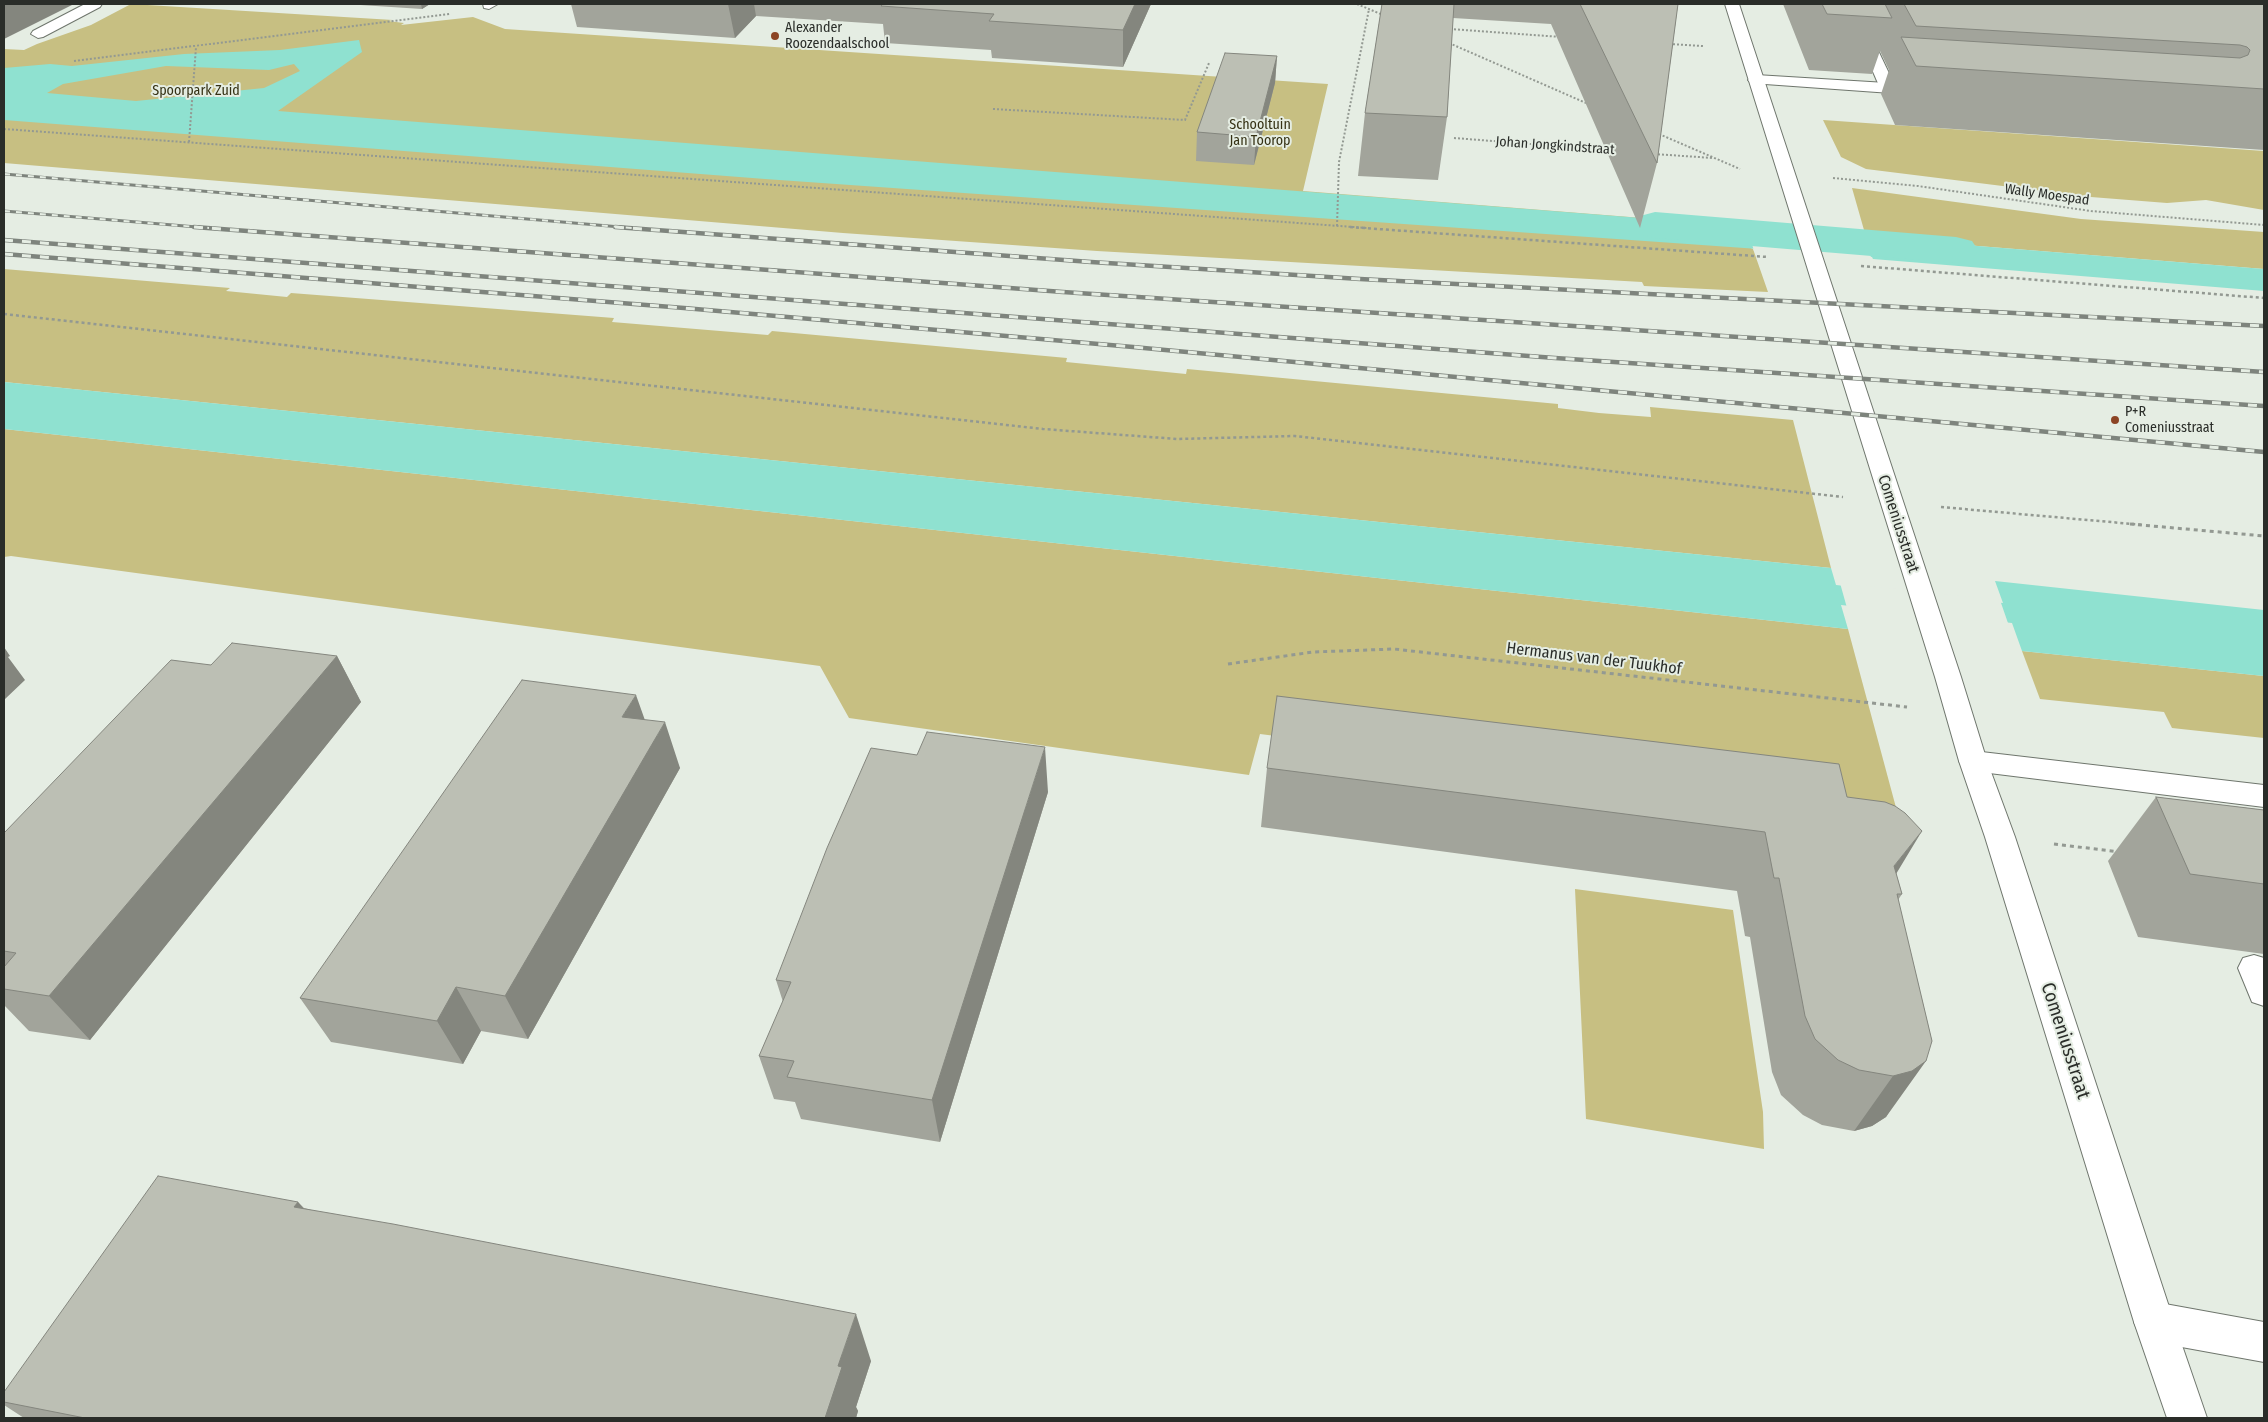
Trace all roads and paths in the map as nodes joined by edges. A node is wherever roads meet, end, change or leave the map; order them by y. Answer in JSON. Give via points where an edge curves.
{"nodes":[{"id":1,"x":95,"y":4,"type":"edge"},
{"id":2,"x":490,"y":4,"type":"edge"},
{"id":3,"x":1357,"y":4,"type":"edge"},
{"id":4,"x":1732,"y":4,"type":"edge"},
{"id":5,"x":1369,"y":9,"type":"junction"},
{"id":6,"x":1385,"y":16,"type":"edge"},
{"id":7,"x":1449,"y":29,"type":"edge"},
{"id":8,"x":38,"y":34,"type":"dead end"},
{"id":9,"x":1569,"y":37,"type":"dead end"},
{"id":10,"x":1445,"y":42,"type":"edge"},
{"id":11,"x":1668,"y":44,"type":"edge"},
{"id":12,"x":1869,"y":46,"type":"edge"},
{"id":13,"x":196,"y":47,"type":"junction"},
{"id":14,"x":1708,"y":47,"type":"dead end"},
{"id":15,"x":68,"y":60,"type":"dead end"},
{"id":16,"x":1209,"y":63,"type":"dead end"},
{"id":17,"x":1756,"y":80,"type":"junction"},
{"id":18,"x":1888,"y":88,"type":"junction"},
{"id":19,"x":1937,"y":92,"type":"edge"},
{"id":20,"x":1586,"y":102,"type":"dead end"},
{"id":21,"x":993,"y":109,"type":"dead end"},
{"id":22,"x":4,"y":129,"type":"edge"},
{"id":23,"x":1655,"y":132,"type":"edge"},
{"id":24,"x":1454,"y":138,"type":"dead end"},
{"id":25,"x":189,"y":142,"type":"junction"},
{"id":26,"x":1609,"y":150,"type":"dead end"},
{"id":27,"x":1648,"y":154,"type":"edge"},
{"id":28,"x":1716,"y":159,"type":"junction"},
{"id":29,"x":1740,"y":169,"type":"dead end"},
{"id":30,"x":1827,"y":178,"type":"dead end"},
{"id":31,"x":2264,"y":225,"type":"edge"},
{"id":32,"x":1337,"y":226,"type":"junction"},
{"id":33,"x":1812,"y":259,"type":"junction"},
{"id":34,"x":2264,"y":298,"type":"edge"},
{"id":35,"x":4,"y":314,"type":"edge"},
{"id":36,"x":1895,"y":513,"type":"junction"},
{"id":37,"x":2264,"y":536,"type":"edge"},
{"id":38,"x":1228,"y":664,"type":"dead end"},
{"id":39,"x":1958,"y":713,"type":"junction"},
{"id":40,"x":1973,"y":761,"type":"junction"},
{"id":41,"x":2264,"y":796,"type":"edge"},
{"id":42,"x":2000,"y":837,"type":"junction"},
{"id":43,"x":2127,"y":852,"type":"dead end"},
{"id":44,"x":2154,"y":1322,"type":"junction"},
{"id":45,"x":2264,"y":1342,"type":"edge"},
{"id":46,"x":2187,"y":1418,"type":"edge"}],
"edges":[{"from":1,"to":8,"type":"street"},
{"from":2,"to":13,"type":"path","via":[[429,18]]},
{"from":3,"to":5,"type":"path"},
{"from":4,"to":17,"type":"street"},
{"from":5,"to":6,"type":"path"},
{"from":5,"to":32,"type":"path","via":[[1339,162]]},
{"from":7,"to":9,"type":"path"},
{"from":10,"to":20,"type":"path"},
{"from":11,"to":14,"type":"path"},
{"from":12,"to":18,"type":"street"},
{"from":13,"to":15,"type":"path"},
{"from":13,"to":25,"type":"path"},
{"from":16,"to":21,"type":"path","via":[[1185,120]]},
{"from":17,"to":18,"type":"street"},
{"from":17,"to":33,"type":"street"},
{"from":18,"to":19,"type":"street"},
{"from":22,"to":25,"type":"path"},
{"from":23,"to":28,"type":"path"},
{"from":24,"to":26,"type":"path","name":"Johan Jongkindstraat"},
{"from":25,"to":32,"type":"path"},
{"from":27,"to":28,"type":"path"},
{"from":28,"to":29,"type":"path"},
{"from":30,"to":31,"type":"path","name":"Wally Moespad","via":[[1918,186],[2090,211]]},
{"from":32,"to":33,"type":"path"},
{"from":33,"to":34,"type":"path"},
{"from":33,"to":36,"type":"street","name":"Comeniusstraat"},
{"from":35,"to":36,"type":"path","via":[[1043,429],[1177,439],[1295,436]]},
{"from":36,"to":37,"type":"path"},
{"from":36,"to":39,"type":"street","name":"Comeniusstraat"},
{"from":38,"to":39,"type":"path","name":"Hermanus van der Tuukhof","via":[[1313,652],[1394,648]]},
{"from":39,"to":40,"type":"street","name":"Comeniusstraat"},
{"from":40,"to":41,"type":"street"},
{"from":40,"to":42,"type":"street","name":"Comeniusstraat"},
{"from":42,"to":43,"type":"path"},
{"from":42,"to":44,"type":"street","name":"Comeniusstraat"},
{"from":44,"to":45,"type":"street"},
{"from":44,"to":46,"type":"street","name":"Comeniusstraat"}]}
